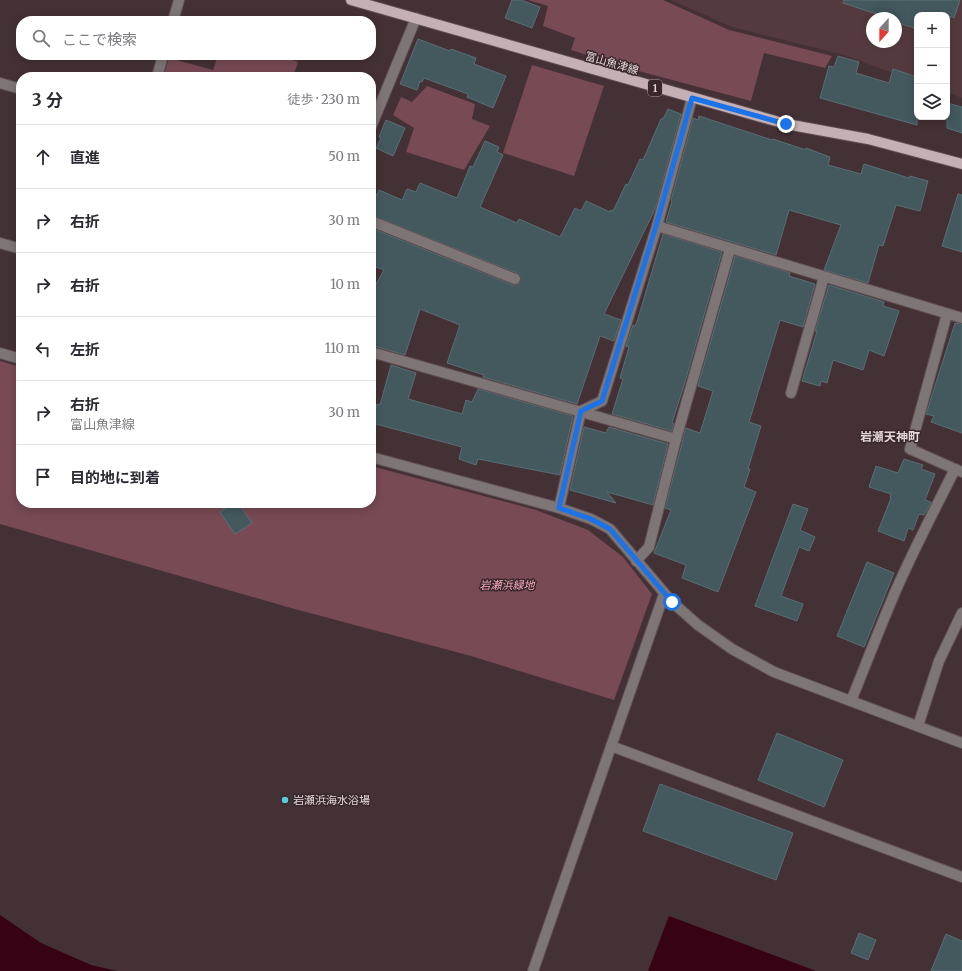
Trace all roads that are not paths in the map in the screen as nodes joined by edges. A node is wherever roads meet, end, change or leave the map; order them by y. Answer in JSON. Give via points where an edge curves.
{"nodes":[{"id":1,"x":179,"y":0,"type":"edge"},
{"id":2,"x":356,"y":1,"type":"edge"},
{"id":3,"x":174,"y":16,"type":"edge"},
{"id":4,"x":416,"y":18,"type":"junction"},
{"id":5,"x":162,"y":60,"type":"edge"},
{"id":6,"x":158,"y":72,"type":"edge"},
{"id":7,"x":0,"y":83,"type":"edge"},
{"id":8,"x":16,"y":88,"type":"edge"},
{"id":9,"x":692,"y":98,"type":"junction"},
{"id":10,"x":376,"y":115,"type":"edge"},
{"id":11,"x":962,"y":164,"type":"edge"},
{"id":12,"x":376,"y":223,"type":"edge"},
{"id":13,"x":656,"y":226,"type":"junction"},
{"id":14,"x":0,"y":243,"type":"edge"},
{"id":15,"x":16,"y":248,"type":"edge"},
{"id":16,"x":730,"y":249,"type":"junction"},
{"id":17,"x":824,"y":277,"type":"junction"},
{"id":18,"x":515,"y":279,"type":"dead end"},
{"id":19,"x":947,"y":314,"type":"junction"},
{"id":20,"x":962,"y":318,"type":"edge"},
{"id":21,"x":0,"y":353,"type":"edge"},
{"id":22,"x":376,"y":353,"type":"edge"},
{"id":23,"x":16,"y":358,"type":"edge"},
{"id":24,"x":791,"y":393,"type":"dead end"},
{"id":25,"x":581,"y":411,"type":"junction"},
{"id":26,"x":676,"y":439,"type":"junction"},
{"id":27,"x":376,"y":457,"type":"edge"},
{"id":28,"x":959,"y":471,"type":"edge"},
{"id":29,"x":559,"y":508,"type":"junction"},
{"id":30,"x":636,"y":561,"type":"junction"},
{"id":31,"x":664,"y":594,"type":"junction"},
{"id":32,"x":962,"y":613,"type":"edge"},
{"id":33,"x":851,"y":701,"type":"junction"},
{"id":34,"x":918,"y":726,"type":"junction"},
{"id":35,"x":962,"y":743,"type":"edge"},
{"id":36,"x":611,"y":746,"type":"junction"},
{"id":37,"x":962,"y":877,"type":"edge"},
{"id":38,"x":533,"y":971,"type":"edge"}],
"edges":[{"from":1,"to":3,"type":"street"},
{"from":2,"to":4,"type":"main road","name":"富山魚津線","number":"1"},
{"from":4,"to":9,"type":"main road","name":"富山魚津線","number":"1"},
{"from":4,"to":10,"type":"street"},
{"from":5,"to":6,"type":"street"},
{"from":7,"to":8,"type":"street"},
{"from":9,"to":11,"type":"main road","name":"富山魚津線","number":"1","via":[[786,124],[868,139]]},
{"from":9,"to":13,"type":"street"},
{"from":12,"to":18,"type":"street"},
{"from":13,"to":16,"type":"street"},
{"from":13,"to":25,"type":"street","via":[[602,401]]},
{"from":14,"to":15,"type":"street"},
{"from":16,"to":17,"type":"street"},
{"from":16,"to":26,"type":"street"},
{"from":17,"to":19,"type":"street"},
{"from":17,"to":24,"type":"street"},
{"from":19,"to":20,"type":"street"},
{"from":19,"to":28,"type":"street","via":[[910,450]]},
{"from":21,"to":23,"type":"street"},
{"from":22,"to":25,"type":"street"},
{"from":25,"to":26,"type":"street"},
{"from":25,"to":29,"type":"street"},
{"from":26,"to":30,"type":"street","via":[[648,547]]},
{"from":27,"to":29,"type":"street"},
{"from":28,"to":33,"type":"street","via":[[897,589]]},
{"from":29,"to":30,"type":"street","via":[[591,519],[610,529]]},
{"from":30,"to":31,"type":"street"},
{"from":31,"to":33,"type":"street","via":[[698,625],[732,650],[774,672]]},
{"from":31,"to":36,"type":"street"},
{"from":32,"to":34,"type":"street","via":[[938,661]]},
{"from":33,"to":34,"type":"street"},
{"from":34,"to":35,"type":"street"},
{"from":36,"to":37,"type":"street"},
{"from":36,"to":38,"type":"street"}]}
